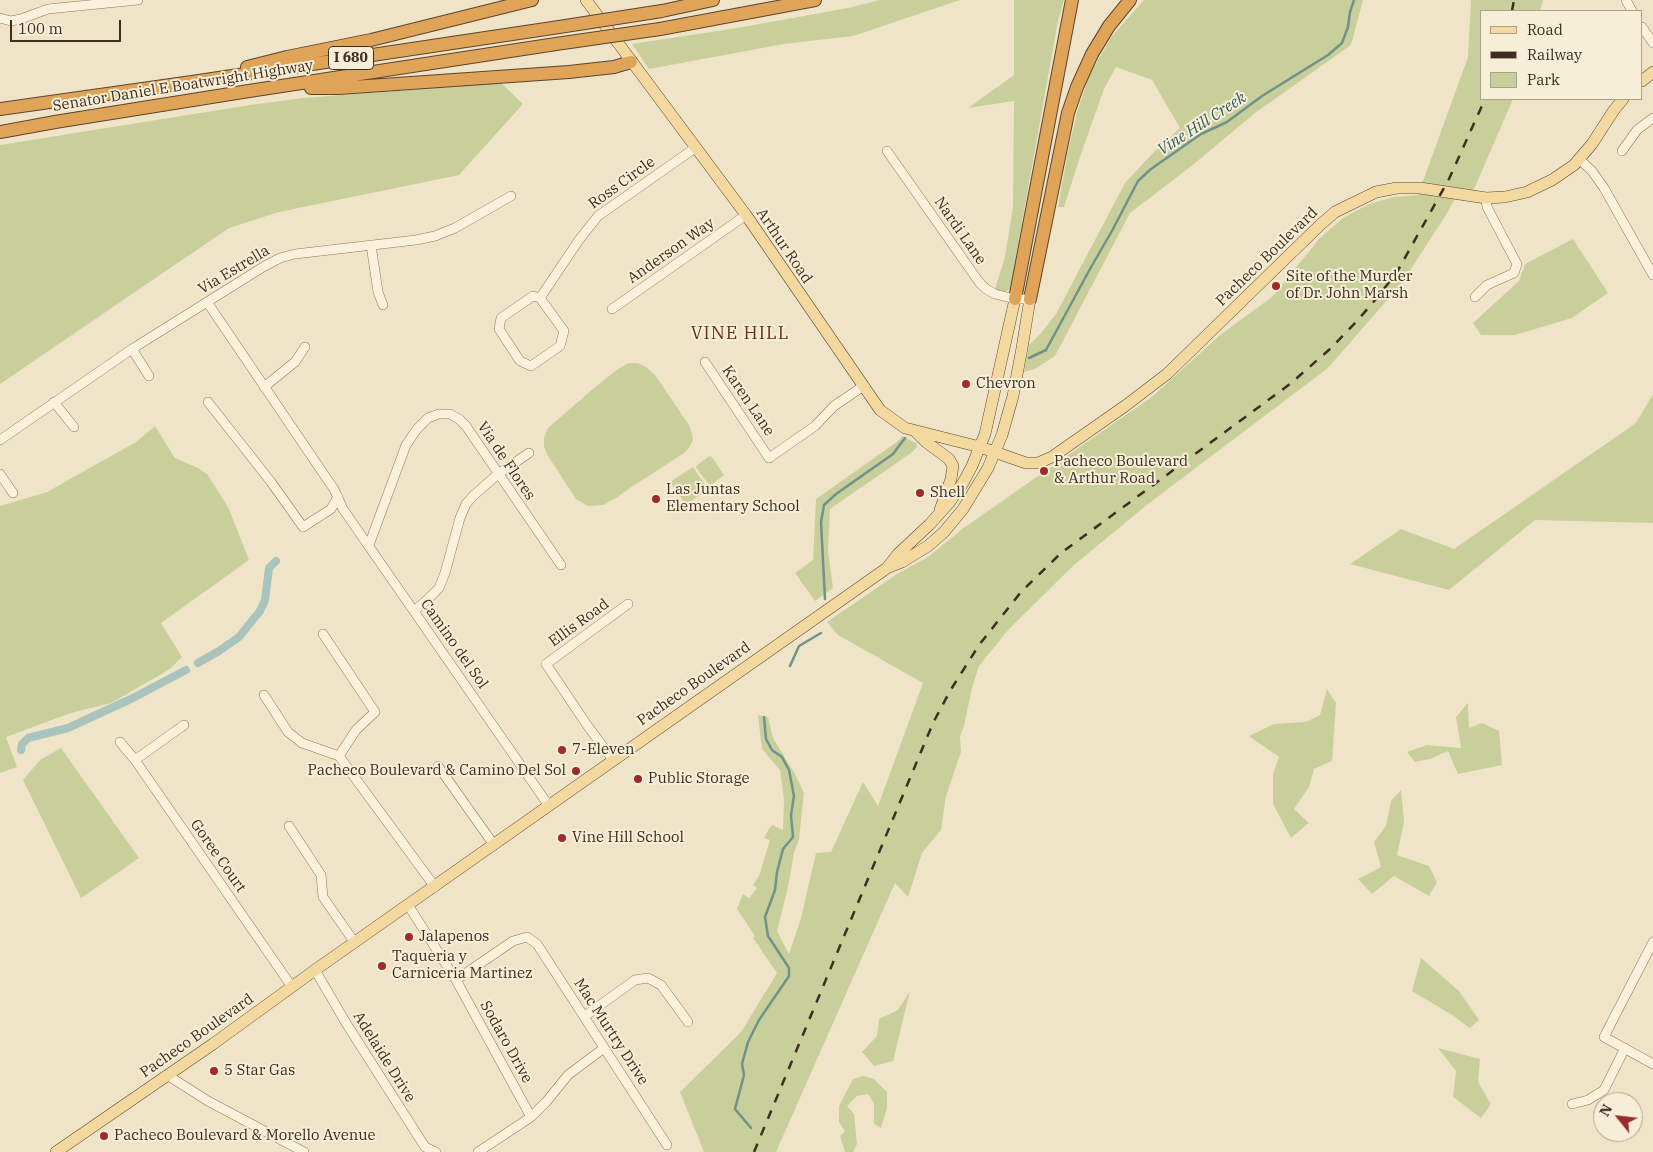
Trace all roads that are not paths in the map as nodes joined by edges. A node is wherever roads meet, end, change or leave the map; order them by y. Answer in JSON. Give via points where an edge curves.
{"nodes":[{"id":1,"x":138,"y":0,"type":"edge"},
{"id":2,"x":532,"y":0,"type":"edge"},
{"id":3,"x":586,"y":0,"type":"edge"},
{"id":4,"x":713,"y":0,"type":"edge"},
{"id":5,"x":815,"y":0,"type":"edge"},
{"id":6,"x":1072,"y":0,"type":"edge"},
{"id":7,"x":1130,"y":0,"type":"edge"},
{"id":8,"x":0,"y":18,"type":"edge"},
{"id":9,"x":1643,"y":28,"type":"edge"},
{"id":10,"x":1653,"y":43,"type":"edge"},
{"id":11,"x":631,"y":62,"type":"junction"},
{"id":12,"x":1653,"y":72,"type":"edge"},
{"id":13,"x":1643,"y":80,"type":"edge"},
{"id":14,"x":192,"y":82,"type":"junction"},
{"id":15,"x":281,"y":86,"type":"junction"},
{"id":16,"x":1622,"y":100,"type":"edge"},
{"id":17,"x":0,"y":109,"type":"edge"},
{"id":18,"x":1653,"y":118,"type":"edge"},
{"id":19,"x":0,"y":132,"type":"edge"},
{"id":20,"x":695,"y":148,"type":"junction"},
{"id":21,"x":887,"y":151,"type":"dead end"},
{"id":22,"x":1622,"y":151,"type":"dead end"},
{"id":23,"x":1579,"y":159,"type":"junction"},
{"id":24,"x":511,"y":196,"type":"dead end"},
{"id":25,"x":1486,"y":198,"type":"junction"},
{"id":26,"x":746,"y":215,"type":"junction"},
{"id":27,"x":371,"y":245,"type":"junction"},
{"id":28,"x":1653,"y":275,"type":"edge"},
{"id":29,"x":1475,"y":296,"type":"dead end"},
{"id":30,"x":540,"y":298,"type":"junction"},
{"id":31,"x":1015,"y":299,"type":"junction"},
{"id":32,"x":1030,"y":299,"type":"junction"},
{"id":33,"x":207,"y":302,"type":"junction"},
{"id":34,"x":383,"y":304,"type":"dead end"},
{"id":35,"x":612,"y":309,"type":"dead end"},
{"id":36,"x":305,"y":347,"type":"dead end"},
{"id":37,"x":132,"y":349,"type":"junction"},
{"id":38,"x":705,"y":362,"type":"dead end"},
{"id":39,"x":149,"y":376,"type":"dead end"},
{"id":40,"x":264,"y":387,"type":"junction"},
{"id":41,"x":862,"y":387,"type":"junction"},
{"id":42,"x":54,"y":402,"type":"junction"},
{"id":43,"x":208,"y":402,"type":"dead end"},
{"id":44,"x":74,"y":427,"type":"dead end"},
{"id":45,"x":915,"y":431,"type":"junction"},
{"id":46,"x":0,"y":440,"type":"edge"},
{"id":47,"x":980,"y":447,"type":"junction"},
{"id":48,"x":529,"y":453,"type":"dead end"},
{"id":49,"x":995,"y":453,"type":"junction"},
{"id":50,"x":0,"y":474,"type":"edge"},
{"id":51,"x":498,"y":474,"type":"junction"},
{"id":52,"x":13,"y":493,"type":"dead end"},
{"id":53,"x":338,"y":497,"type":"junction"},
{"id":54,"x":939,"y":514,"type":"junction"},
{"id":55,"x":369,"y":545,"type":"junction"},
{"id":56,"x":561,"y":565,"type":"dead end"},
{"id":57,"x":888,"y":568,"type":"junction"},
{"id":58,"x":628,"y":604,"type":"dead end"},
{"id":59,"x":414,"y":611,"type":"junction"},
{"id":60,"x":323,"y":634,"type":"dead end"},
{"id":61,"x":264,"y":694,"type":"dead end"},
{"id":62,"x":184,"y":725,"type":"dead end"},
{"id":63,"x":120,"y":742,"type":"dead end"},
{"id":64,"x":339,"y":756,"type":"junction"},
{"id":65,"x":135,"y":760,"type":"junction"},
{"id":66,"x":613,"y":760,"type":"junction"},
{"id":67,"x":438,"y":766,"type":"dead end"},
{"id":68,"x":549,"y":806,"type":"junction"},
{"id":69,"x":289,"y":826,"type":"dead end"},
{"id":70,"x":494,"y":845,"type":"junction"},
{"id":71,"x":434,"y":887,"type":"junction"},
{"id":72,"x":408,"y":905,"type":"junction"},
{"id":73,"x":354,"y":942,"type":"junction"},
{"id":74,"x":1653,"y":942,"type":"edge"},
{"id":75,"x":315,"y":970,"type":"junction"},
{"id":76,"x":456,"y":980,"type":"junction"},
{"id":77,"x":292,"y":987,"type":"junction"},
{"id":78,"x":585,"y":1016,"type":"junction"},
{"id":79,"x":688,"y":1022,"type":"dead end"},
{"id":80,"x":604,"y":1048,"type":"junction"},
{"id":81,"x":1625,"y":1048,"type":"junction"},
{"id":82,"x":1653,"y":1064,"type":"edge"},
{"id":83,"x":167,"y":1075,"type":"junction"},
{"id":84,"x":1572,"y":1104,"type":"dead end"},
{"id":85,"x":531,"y":1117,"type":"junction"},
{"id":86,"x":667,"y":1145,"type":"dead end"},
{"id":87,"x":56,"y":1152,"type":"edge"},
{"id":88,"x":304,"y":1152,"type":"edge"},
{"id":89,"x":436,"y":1152,"type":"edge"},
{"id":90,"x":478,"y":1152,"type":"edge"}],
"edges":[{"from":1,"to":8,"type":"street","via":[[48,9],[20,19]]},
{"from":2,"to":14,"type":"highway"},
{"from":3,"to":11,"type":"main road","name":"Arthur Road"},
{"from":4,"to":14,"type":"highway","name":"Senator Daniel E Boatwright Highway","number":"I 680","bridge":true,"via":[[662,11]]},
{"from":5,"to":15,"type":"highway","name":"Senator Daniel E Boatwright Highway","number":"I 680","bridge":true,"via":[[660,29]]},
{"from":6,"to":31,"type":"highway"},
{"from":7,"to":32,"type":"highway","via":[[1092,54],[1068,113]]},
{"from":9,"to":10,"type":"street"},
{"from":11,"to":15,"type":"highway","via":[[569,72],[339,88]]},
{"from":11,"to":20,"type":"main road","name":"Arthur Road"},
{"from":12,"to":13,"type":"main road"},
{"from":14,"to":17,"type":"highway","name":"Senator Daniel E Boatwright Highway","number":"I 680"},
{"from":15,"to":19,"type":"highway","name":"Senator Daniel E Boatwright Highway","number":"I 680"},
{"from":16,"to":23,"type":"main road","name":"Pacheco Boulevard"},
{"from":18,"to":22,"type":"street","via":[[1637,130]]},
{"from":20,"to":26,"type":"main road","name":"Arthur Road"},
{"from":20,"to":30,"type":"street","name":"Ross Circle","via":[[598,216]]},
{"from":21,"to":31,"type":"street","name":"Nardi Lane","via":[[979,282],[995,294]]},
{"from":23,"to":25,"type":"main road","name":"Pacheco Boulevard","via":[[1552,180],[1527,192]]},
{"from":23,"to":28,"type":"street","via":[[1604,188]]},
{"from":24,"to":27,"type":"street","name":"Via Estrella","via":[[435,236]]},
{"from":25,"to":29,"type":"street","via":[[1487,207],[1517,264],[1514,272],[1487,285]]},
{"from":25,"to":49,"type":"main road","name":"Pacheco Boulevard","via":[[1420,188],[1397,188],[1376,192],[1335,212],[1167,374],[1125,406],[1052,457],[1038,463],[1026,463]]},
{"from":26,"to":35,"type":"street","name":"Anderson Way"},
{"from":26,"to":41,"type":"main road","name":"Arthur Road"},
{"from":27,"to":33,"type":"street","name":"Via Estrella","via":[[280,258]]},
{"from":27,"to":34,"type":"street","via":[[378,292]]},
{"from":30,"to":30,"type":"street","via":[[533,296],[501,318],[499,329],[520,361],[531,366],[560,346],[564,331]]},
{"from":31,"to":32,"type":"street","name":"Nardi Lane"},
{"from":31,"to":47,"type":"main road","name":"Pacheco Boulevard"},
{"from":32,"to":49,"type":"main road","name":"Pacheco Boulevard","via":[[1016,381]]},
{"from":33,"to":37,"type":"street","name":"Via Estrella"},
{"from":33,"to":40,"type":"street","name":"Camino del Sol"},
{"from":36,"to":40,"type":"street","via":[[295,362]]},
{"from":37,"to":39,"type":"street"},
{"from":37,"to":42,"type":"street","name":"Via Estrella"},
{"from":38,"to":41,"type":"street","name":"Karen Lane","via":[[770,458]]},
{"from":40,"to":53,"type":"street","name":"Camino del Sol"},
{"from":41,"to":45,"type":"main road","name":"Arthur Road","via":[[885,415]]},
{"from":42,"to":44,"type":"street"},
{"from":42,"to":46,"type":"street","name":"Via Estrella"},
{"from":43,"to":53,"type":"street","via":[[303,527],[331,509]]},
{"from":45,"to":47,"type":"main road","name":"Arthur Road"},
{"from":45,"to":54,"type":"main road","via":[[953,466]]},
{"from":47,"to":49,"type":"main road","name":"Arthur Road"},
{"from":47,"to":54,"type":"main road","name":"Pacheco Boulevard","via":[[963,483]]},
{"from":48,"to":51,"type":"street"},
{"from":49,"to":57,"type":"main road","name":"Pacheco Boulevard","via":[[963,509],[944,532],[928,546]]},
{"from":50,"to":52,"type":"street"},
{"from":51,"to":55,"type":"street","name":"Via de Flores","via":[[459,419],[450,414],[428,418],[406,445]]},
{"from":51,"to":56,"type":"street","name":"Via de Flores"},
{"from":51,"to":59,"type":"street","via":[[466,504],[439,588]]},
{"from":53,"to":55,"type":"street","name":"Camino del Sol"},
{"from":54,"to":57,"type":"main road","name":"Pacheco Boulevard"},
{"from":55,"to":59,"type":"street","name":"Camino del Sol"},
{"from":57,"to":66,"type":"main road","name":"Pacheco Boulevard"},
{"from":58,"to":66,"type":"street","name":"Ellis Road","via":[[546,664]]},
{"from":59,"to":68,"type":"street","name":"Camino del Sol"},
{"from":60,"to":64,"type":"street","via":[[375,712],[356,730]]},
{"from":61,"to":64,"type":"street","via":[[288,732],[302,743]]},
{"from":62,"to":65,"type":"street"},
{"from":63,"to":65,"type":"street","name":"Goree Court"},
{"from":64,"to":71,"type":"street"},
{"from":65,"to":77,"type":"street","name":"Goree Court"},
{"from":66,"to":68,"type":"main road","name":"Pacheco Boulevard"},
{"from":67,"to":70,"type":"street"},
{"from":68,"to":70,"type":"main road","name":"Pacheco Boulevard"},
{"from":69,"to":73,"type":"street","via":[[321,874],[323,897]]},
{"from":70,"to":71,"type":"main road","name":"Pacheco Boulevard"},
{"from":71,"to":72,"type":"main road","name":"Pacheco Boulevard"},
{"from":72,"to":73,"type":"main road","name":"Pacheco Boulevard"},
{"from":72,"to":76,"type":"street","name":"Sodaro Drive"},
{"from":73,"to":75,"type":"main road","name":"Pacheco Boulevard"},
{"from":74,"to":81,"type":"street","via":[[1604,1037]]},
{"from":75,"to":77,"type":"main road","name":"Pacheco Boulevard"},
{"from":75,"to":89,"type":"street","name":"Adelaide Drive","via":[[425,1147]]},
{"from":76,"to":78,"type":"street","name":"Mac Murtry Drive","via":[[513,941],[527,937],[538,944]]},
{"from":76,"to":85,"type":"street","name":"Sodaro Drive"},
{"from":77,"to":83,"type":"main road","name":"Pacheco Boulevard"},
{"from":78,"to":79,"type":"street","via":[[635,980],[648,978],[661,984]]},
{"from":78,"to":80,"type":"street","name":"Mac Murtry Drive"},
{"from":80,"to":85,"type":"street","via":[[568,1075]]},
{"from":80,"to":86,"type":"street","name":"Mac Murtry Drive"},
{"from":81,"to":82,"type":"street"},
{"from":81,"to":84,"type":"street","via":[[1604,1090],[1588,1100]]},
{"from":83,"to":87,"type":"main road","name":"Pacheco Boulevard"},
{"from":83,"to":88,"type":"street","via":[[208,1101]]},
{"from":85,"to":90,"type":"street"}]}
